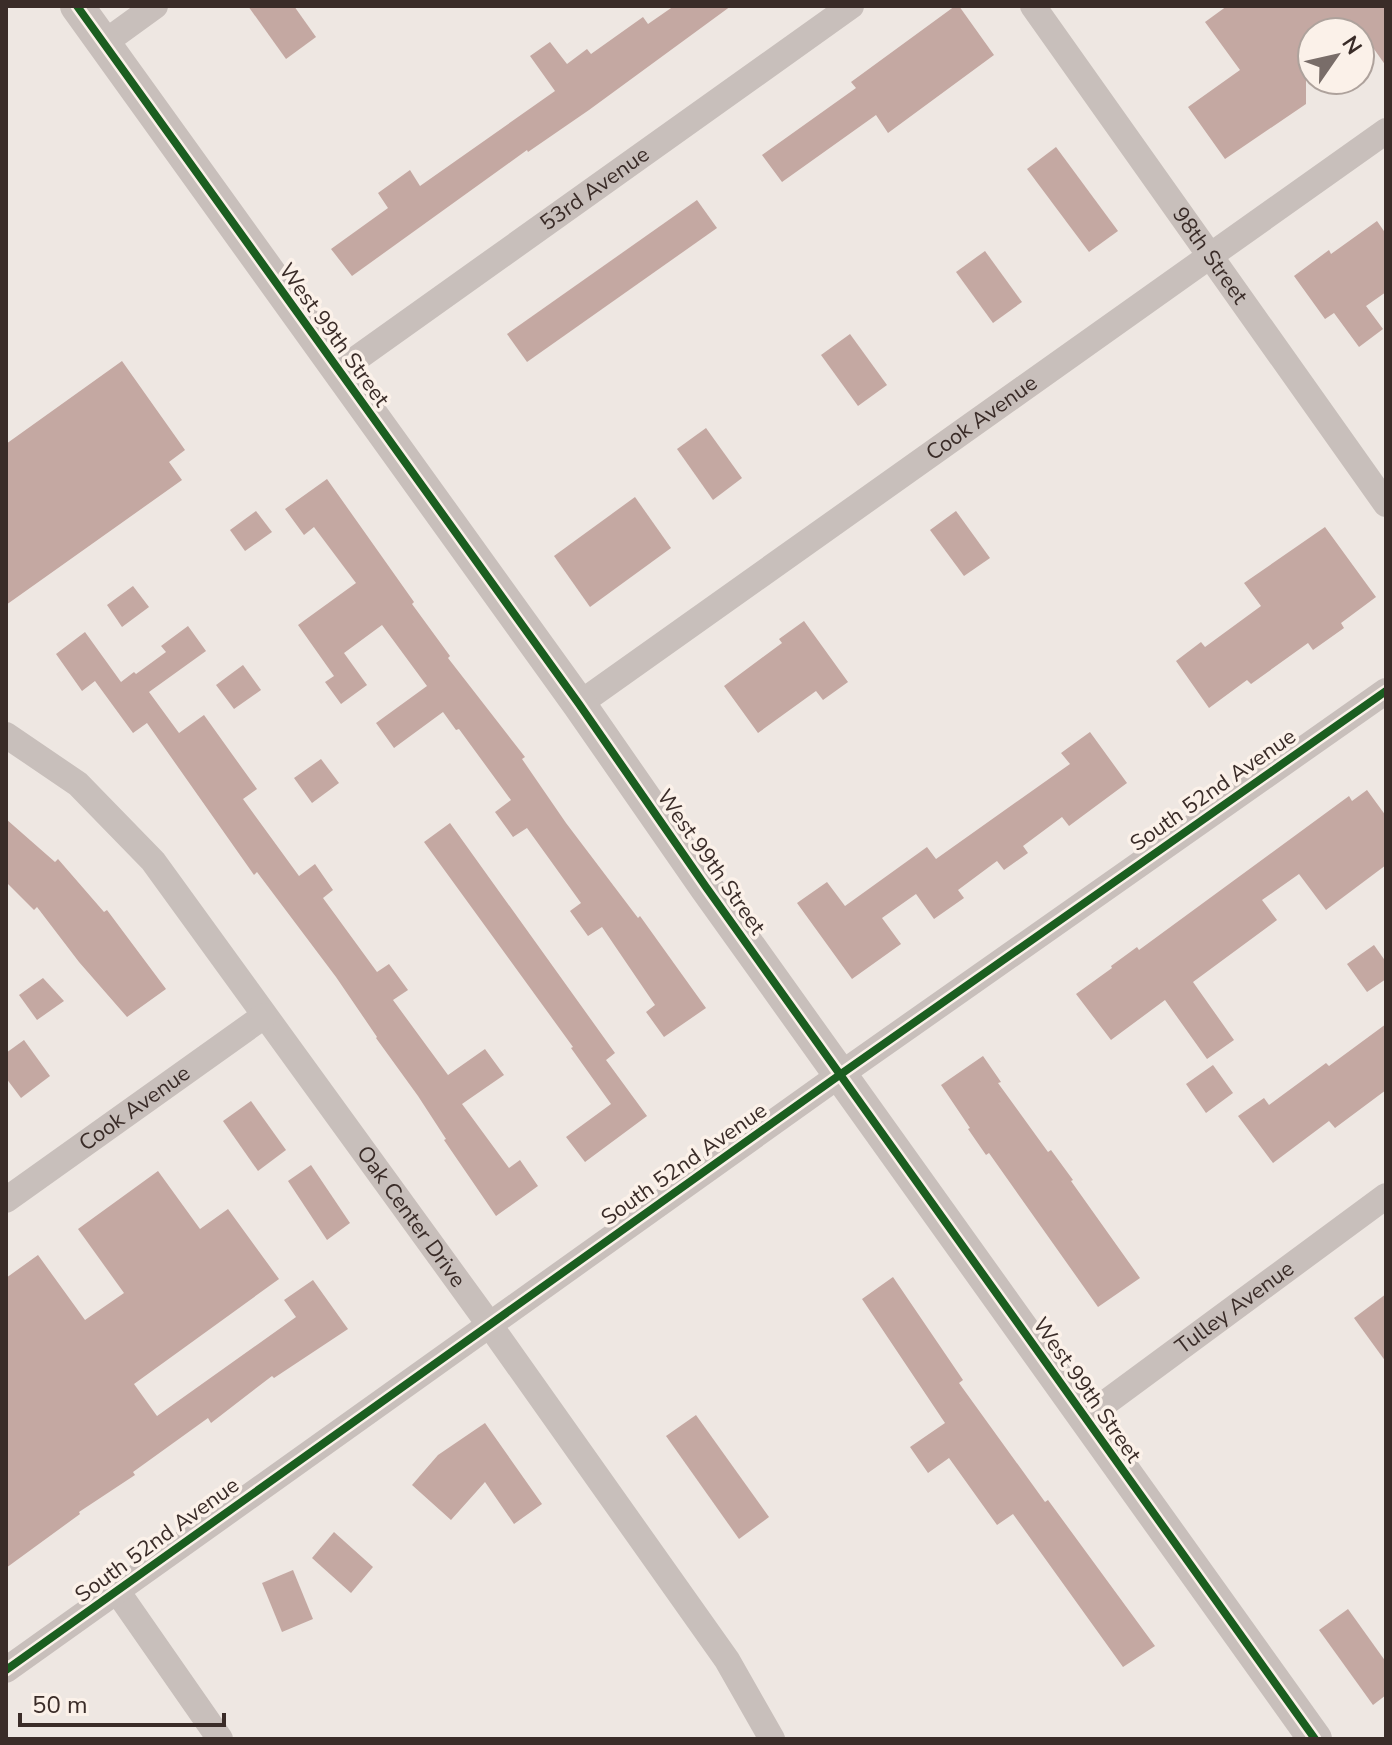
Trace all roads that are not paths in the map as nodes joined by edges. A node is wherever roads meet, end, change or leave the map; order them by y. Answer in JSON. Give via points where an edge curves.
{"nodes":[{"id":1,"x":77,"y":6,"type":"edge"},
{"id":2,"x":155,"y":6,"type":"edge"},
{"id":3,"x":851,"y":6,"type":"edge"},
{"id":4,"x":1033,"y":6,"type":"edge"},
{"id":5,"x":104,"y":43,"type":"junction"},
{"id":6,"x":1386,"y":131,"type":"edge"},
{"id":7,"x":1211,"y":256,"type":"junction"},
{"id":8,"x":339,"y":371,"type":"junction"},
{"id":9,"x":1386,"y":504,"type":"edge"},
{"id":10,"x":1386,"y":691,"type":"edge"},
{"id":11,"x":579,"y":704,"type":"junction"},
{"id":12,"x":6,"y":735,"type":"edge"},
{"id":13,"x":264,"y":1016,"type":"junction"},
{"id":14,"x":841,"y":1074,"type":"junction"},
{"id":15,"x":1386,"y":1196,"type":"edge"},
{"id":16,"x":6,"y":1200,"type":"edge"},
{"id":17,"x":489,"y":1324,"type":"junction"},
{"id":18,"x":1085,"y":1418,"type":"junction"},
{"id":19,"x":117,"y":1591,"type":"junction"},
{"id":20,"x":6,"y":1670,"type":"edge"},
{"id":21,"x":220,"y":1739,"type":"edge"},
{"id":22,"x":772,"y":1739,"type":"edge"},
{"id":23,"x":1315,"y":1739,"type":"edge"}],
"edges":[{"from":1,"to":5,"type":"street","name":"West 99th Street"},
{"from":2,"to":5,"type":"street"},
{"from":3,"to":8,"type":"street","name":"53rd Avenue"},
{"from":4,"to":7,"type":"street","name":"98th Street"},
{"from":5,"to":8,"type":"street","name":"West 99th Street"},
{"from":6,"to":7,"type":"street","name":"Cook Avenue"},
{"from":7,"to":9,"type":"street","name":"98th Street"},
{"from":7,"to":11,"type":"street","name":"Cook Avenue"},
{"from":8,"to":11,"type":"street","name":"West 99th Street"},
{"from":10,"to":14,"type":"street","name":"South 52nd Avenue"},
{"from":11,"to":14,"type":"street","name":"West 99th Street"},
{"from":12,"to":13,"type":"street","name":"Oak Center Drive","via":[[78,784],[153,861]]},
{"from":13,"to":16,"type":"street","name":"Cook Avenue"},
{"from":13,"to":17,"type":"street","name":"Oak Center Drive"},
{"from":14,"to":17,"type":"street","name":"South 52nd Avenue"},
{"from":14,"to":18,"type":"street","name":"West 99th Street"},
{"from":15,"to":18,"type":"street","name":"Tulley Avenue"},
{"from":17,"to":19,"type":"street","name":"South 52nd Avenue"},
{"from":17,"to":22,"type":"street","name":"Oak Center Drive","via":[[727,1660]]},
{"from":18,"to":23,"type":"street","name":"West 99th Street"},
{"from":19,"to":20,"type":"street","name":"South 52nd Avenue"},
{"from":19,"to":21,"type":"street"}]}
